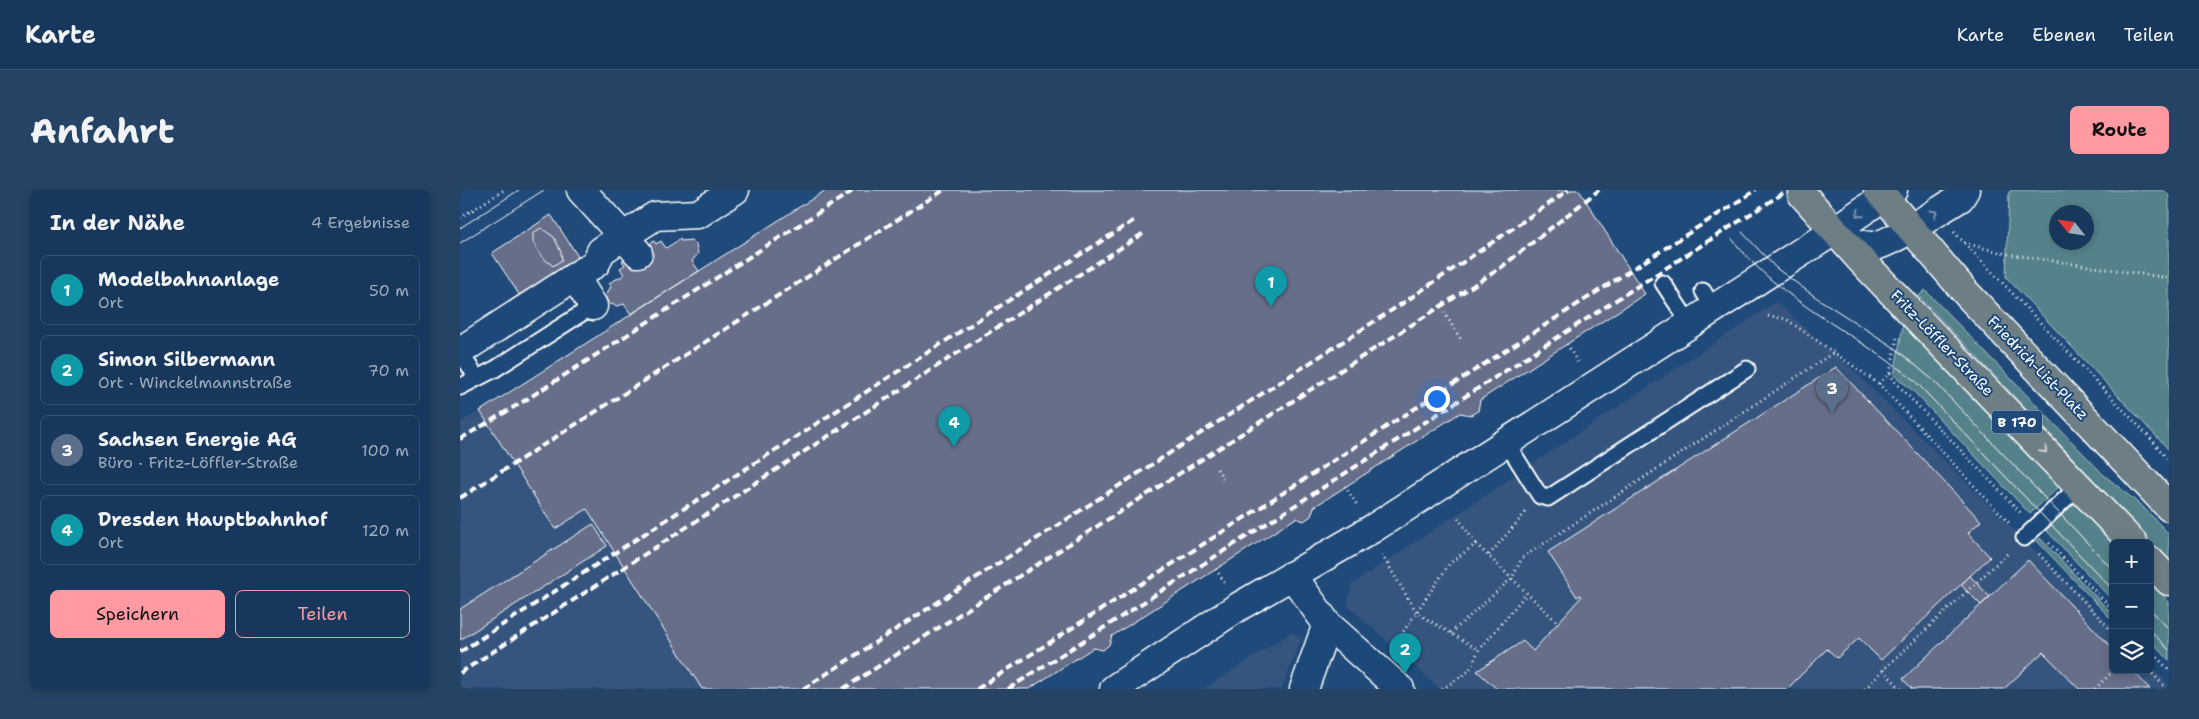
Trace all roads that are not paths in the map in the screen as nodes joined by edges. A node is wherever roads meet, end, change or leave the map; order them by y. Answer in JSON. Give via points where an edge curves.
{"nodes":[{"id":1,"x":581,"y":190,"type":"edge"},
{"id":2,"x":735,"y":190,"type":"edge"},
{"id":3,"x":1965,"y":190,"type":"edge"},
{"id":4,"x":1885,"y":192,"type":"edge"},
{"id":5,"x":1802,"y":194,"type":"dead end"},
{"id":6,"x":1909,"y":228,"type":"junction"},
{"id":7,"x":1834,"y":231,"type":"junction"},
{"id":8,"x":631,"y":244,"type":"junction"},
{"id":9,"x":575,"y":276,"type":"junction"},
{"id":10,"x":1663,"y":282,"type":"dead end"},
{"id":11,"x":593,"y":306,"type":"joint"},
{"id":12,"x":1690,"y":324,"type":"junction"},
{"id":13,"x":460,"y":351,"type":"edge"},
{"id":14,"x":1747,"y":369,"type":"dead end"},
{"id":15,"x":476,"y":377,"type":"junction"},
{"id":16,"x":460,"y":387,"type":"edge"},
{"id":17,"x":1506,"y":442,"type":"junction"},
{"id":18,"x":2079,"y":486,"type":"junction"},
{"id":19,"x":2169,"y":507,"type":"edge"},
{"id":20,"x":2029,"y":533,"type":"road end"},
{"id":21,"x":2129,"y":539,"type":"edge"},
{"id":22,"x":2154,"y":565,"type":"edge"},
{"id":23,"x":1292,"y":575,"type":"junction"},
{"id":24,"x":2169,"y":581,"type":"edge"},
{"id":25,"x":1327,"y":624,"type":"junction"},
{"id":26,"x":1114,"y":689,"type":"edge"},
{"id":27,"x":1304,"y":689,"type":"edge"},
{"id":28,"x":1400,"y":689,"type":"edge"}],
"edges":[{"from":1,"to":8,"type":"street"},
{"from":2,"to":8,"type":"street","via":[[698,214],[655,216]]},
{"from":6,"to":3,"type":"street","one_way":true,"via":[[1960,198]]},
{"from":4,"to":6,"type":"main road","name":"Friedrich-List-Platz"},
{"from":4,"to":7,"type":"street","one_way":true},
{"from":5,"to":7,"type":"main road","number":"B 170"},
{"from":6,"to":7,"type":"street","via":[[1875,246],[1861,245]]},
{"from":6,"to":19,"type":"main road","name":"Friedrich-List-Platz","via":[[1967,294]]},
{"from":7,"to":12,"type":"street","via":[[1708,300]]},
{"from":7,"to":18,"type":"main road","name":"Fritz-Löffler-Straße","number":"B 170","one_way":true},
{"from":8,"to":9,"type":"street","via":[[601,251],[596,263]]},
{"from":9,"to":11,"type":"street"},
{"from":9,"to":13,"type":"street"},
{"from":10,"to":12,"type":"lane"},
{"from":11,"to":15,"type":"lane"},
{"from":12,"to":17,"type":"street"},
{"from":13,"to":15,"type":"lane"},
{"from":14,"to":17,"type":"lane","via":[[1548,498],[1540,496]]},
{"from":15,"to":16,"type":"lane"},
{"from":17,"to":23,"type":"street","via":[[1372,529]]},
{"from":18,"to":20,"type":"lane"},
{"from":18,"to":21,"type":"main road","name":"Fritz-Löffler-Straße","number":"B 170"},
{"from":22,"to":24,"type":"main road"},
{"from":23,"to":25,"type":"street"},
{"from":23,"to":26,"type":"street"},
{"from":25,"to":27,"type":"street"},
{"from":25,"to":28,"type":"street"}]}
